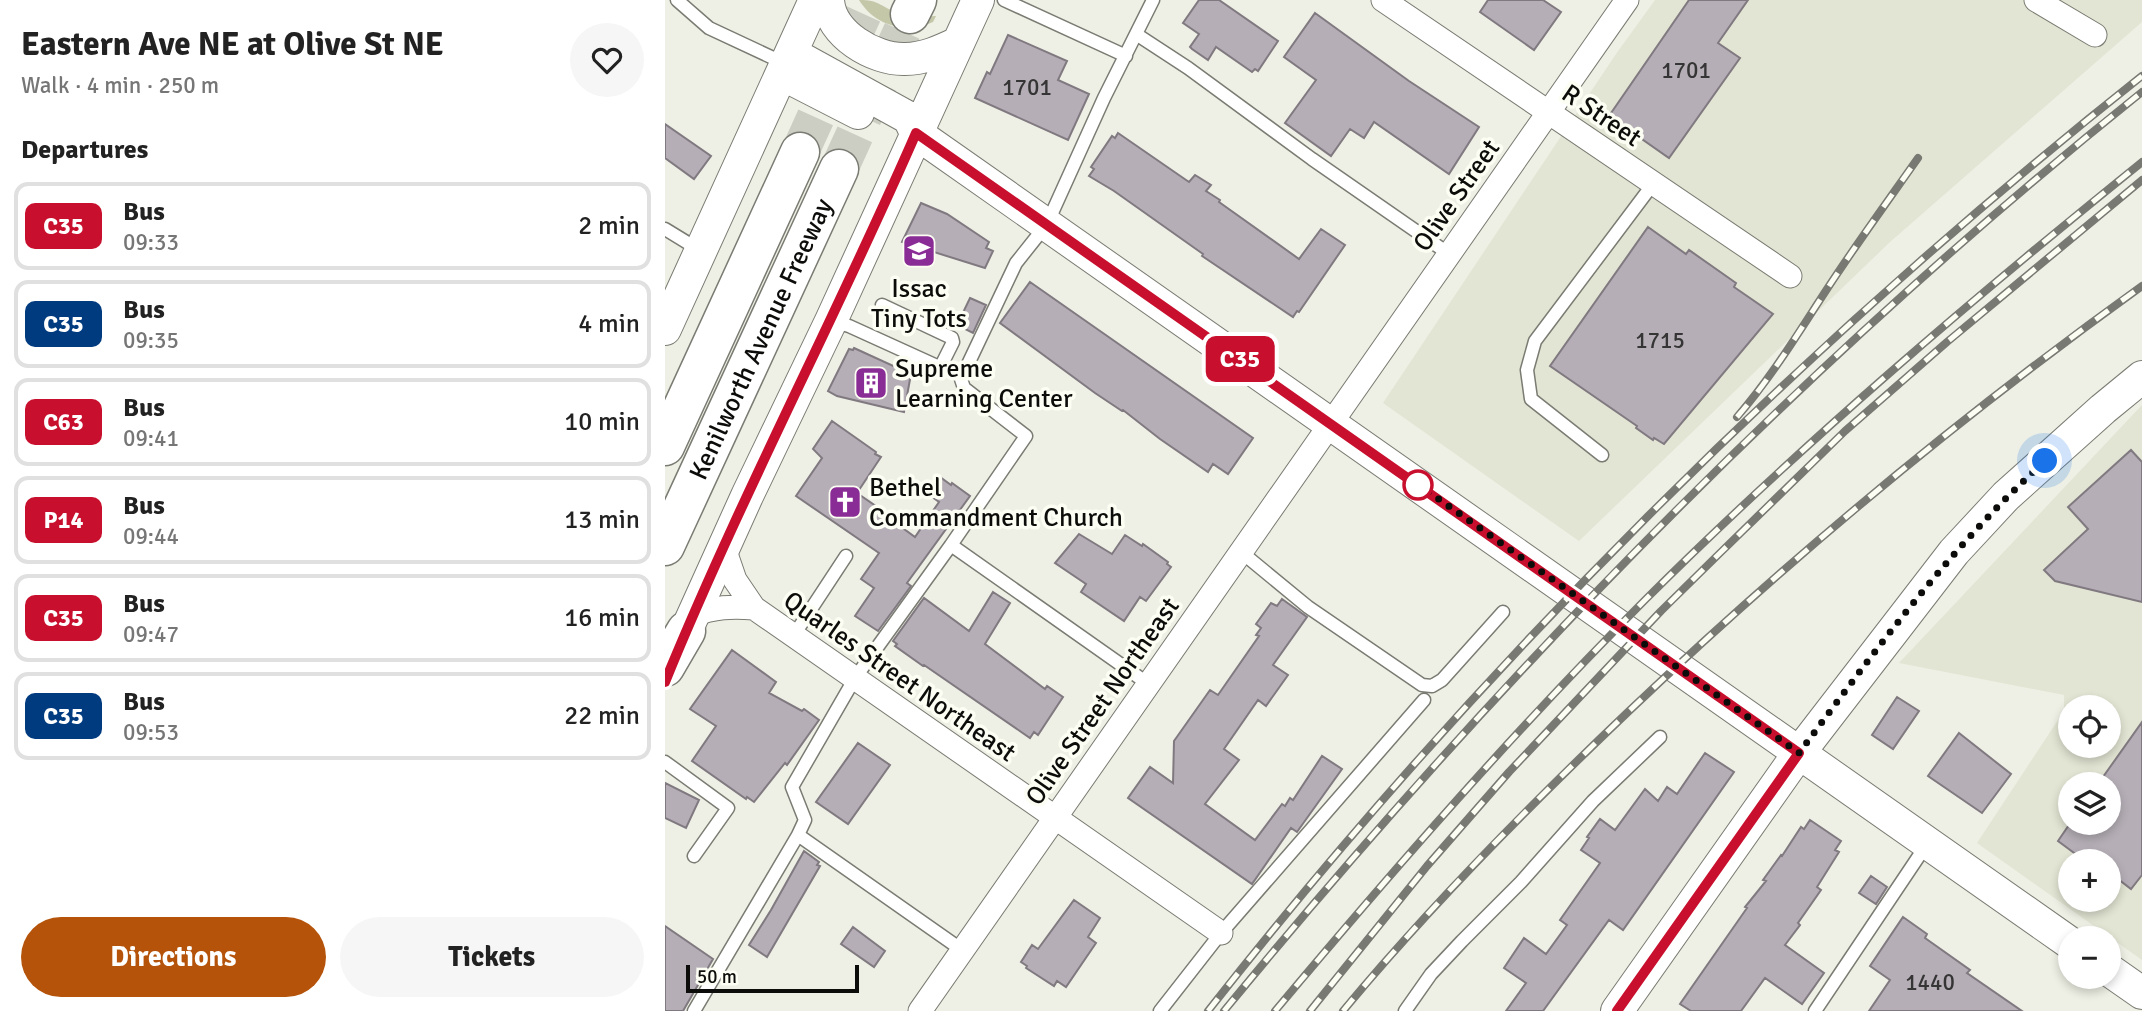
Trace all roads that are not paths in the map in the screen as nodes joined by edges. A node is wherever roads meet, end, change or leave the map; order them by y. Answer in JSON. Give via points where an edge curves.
{"nodes":[{"id":1,"x":677,"y":0,"type":"edge"},
{"id":2,"x":815,"y":0,"type":"edge"},
{"id":3,"x":828,"y":0,"type":"edge"},
{"id":4,"x":978,"y":0,"type":"edge"},
{"id":5,"x":1004,"y":0,"type":"edge"},
{"id":6,"x":1153,"y":0,"type":"edge"},
{"id":7,"x":1383,"y":0,"type":"edge"},
{"id":8,"x":1627,"y":0,"type":"edge"},
{"id":9,"x":2036,"y":0,"type":"edge"},
{"id":10,"x":1136,"y":34,"type":"junction"},
{"id":11,"x":2095,"y":35,"type":"dead end"},
{"id":12,"x":958,"y":43,"type":"junction"},
{"id":13,"x":1126,"y":56,"type":"junction"},
{"id":14,"x":787,"y":64,"type":"junction"},
{"id":15,"x":1548,"y":113,"type":"junction"},
{"id":16,"x":916,"y":133,"type":"junction"},
{"id":17,"x":800,"y":152,"type":"tunnel mouth"},
{"id":18,"x":839,"y":169,"type":"tunnel mouth"},
{"id":19,"x":1653,"y":184,"type":"junction"},
{"id":20,"x":1047,"y":224,"type":"junction"},
{"id":21,"x":665,"y":229,"type":"edge"},
{"id":22,"x":701,"y":251,"type":"junction"},
{"id":23,"x":1449,"y":254,"type":"junction"},
{"id":24,"x":1790,"y":276,"type":"dead end"},
{"id":25,"x":673,"y":293,"type":"edge"},
{"id":26,"x":882,"y":305,"type":"dead end"},
{"id":27,"x":831,"y":321,"type":"junction"},
{"id":28,"x":665,"y":330,"type":"edge"},
{"id":29,"x":2142,"y":377,"type":"edge"},
{"id":30,"x":1330,"y":423,"type":"junction"},
{"id":31,"x":665,"y":446,"type":"edge"},
{"id":32,"x":1602,"y":455,"type":"dead end"},
{"id":33,"x":951,"y":545,"type":"junction"},
{"id":34,"x":665,"y":546,"type":"edge"},
{"id":35,"x":724,"y":548,"type":"junction"},
{"id":36,"x":1240,"y":551,"type":"junction"},
{"id":37,"x":846,"y":556,"type":"dead end"},
{"id":38,"x":754,"y":608,"type":"junction"},
{"id":39,"x":1503,"y":612,"type":"dead end"},
{"id":40,"x":689,"y":623,"type":"junction"},
{"id":41,"x":794,"y":635,"type":"junction"},
{"id":42,"x":665,"y":667,"type":"edge"},
{"id":43,"x":855,"y":678,"type":"junction"},
{"id":44,"x":665,"y":682,"type":"edge"},
{"id":45,"x":1147,"y":683,"type":"junction"},
{"id":46,"x":1424,"y":700,"type":"dead end"},
{"id":47,"x":1660,"y":737,"type":"dead end"},
{"id":48,"x":1799,"y":753,"type":"junction"},
{"id":49,"x":665,"y":762,"type":"edge"},
{"id":50,"x":1054,"y":818,"type":"junction"},
{"id":51,"x":797,"y":835,"type":"junction"},
{"id":52,"x":1927,"y":843,"type":"junction"},
{"id":53,"x":694,"y":856,"type":"dead end"},
{"id":54,"x":1221,"y":933,"type":"junction"},
{"id":55,"x":2058,"y":935,"type":"edge"},
{"id":56,"x":962,"y":950,"type":"junction"},
{"id":57,"x":694,"y":1011,"type":"edge"},
{"id":58,"x":919,"y":1011,"type":"edge"},
{"id":59,"x":1160,"y":1011,"type":"edge"},
{"id":60,"x":1405,"y":1011,"type":"edge"},
{"id":61,"x":1618,"y":1011,"type":"edge"},
{"id":62,"x":1815,"y":1011,"type":"edge"}],
"edges":[{"from":1,"to":14,"type":"lane","via":[[709,28]]},
{"from":2,"to":14,"type":"main road"},
{"from":3,"to":12,"type":"main road","via":[[833,20],[843,33],[882,55],[903,60],[925,57]]},
{"from":4,"to":12,"type":"main road"},
{"from":5,"to":13,"type":"lane"},
{"from":6,"to":10,"type":"lane"},
{"from":7,"to":15,"type":"street","name":"R Street"},
{"from":8,"to":15,"type":"street","name":"Olive Street"},
{"from":9,"to":11,"type":"street"},
{"from":10,"to":13,"type":"lane"},
{"from":10,"to":23,"type":"lane"},
{"from":12,"to":16,"type":"main road"},
{"from":13,"to":20,"type":"lane"},
{"from":14,"to":16,"type":"main road","via":[[902,136]]},
{"from":14,"to":22,"type":"main road"},
{"from":15,"to":19,"type":"street","name":"R Street"},
{"from":15,"to":23,"type":"street","name":"Olive Street"},
{"from":16,"to":20,"type":"main road"},
{"from":16,"to":27,"type":"main road"},
{"from":17,"to":31,"type":"highway","name":"Kenilworth Avenue Freeway"},
{"from":18,"to":34,"type":"highway","name":"Kenilworth Avenue Freeway"},
{"from":19,"to":24,"type":"street","name":"R Street"},
{"from":19,"to":32,"type":"lane","via":[[1535,341],[1527,370],[1531,399]]},
{"from":20,"to":30,"type":"main road"},
{"from":20,"to":33,"type":"lane","via":[[1016,264],[961,379],[964,388],[1026,436]]},
{"from":21,"to":22,"type":"lane"},
{"from":22,"to":25,"type":"main road"},
{"from":23,"to":30,"type":"street","name":"Olive Street"},
{"from":25,"to":28,"type":"main road"},
{"from":26,"to":27,"type":"lane","via":[[952,338],[942,364],[937,366]]},
{"from":27,"to":35,"type":"main road"},
{"from":29,"to":48,"type":"main road","via":[[2006,496],[1954,552]]},
{"from":30,"to":36,"type":"street","name":"Olive Street Northeast"},
{"from":30,"to":48,"type":"main road"},
{"from":33,"to":43,"type":"lane"},
{"from":33,"to":45,"type":"lane"},
{"from":35,"to":38,"type":"street","name":"Quarles Street Northeast","via":[[735,580]]},
{"from":35,"to":40,"type":"main road"},
{"from":36,"to":39,"type":"lane","via":[[1308,607],[1422,685],[1442,680]]},
{"from":36,"to":45,"type":"street","name":"Olive Street Northeast"},
{"from":37,"to":41,"type":"lane"},
{"from":38,"to":40,"type":"street","name":"Quarles Street Northeast","via":[[709,609]]},
{"from":38,"to":41,"type":"street","name":"Quarles Street Northeast"},
{"from":40,"to":42,"type":"highway"},
{"from":40,"to":44,"type":"main road"},
{"from":41,"to":43,"type":"street","name":"Quarles Street Northeast"},
{"from":43,"to":50,"type":"street","name":"Quarles Street Northeast"},
{"from":43,"to":51,"type":"lane","via":[[792,787],[806,820]]},
{"from":45,"to":50,"type":"street","name":"Olive Street Northeast"},
{"from":46,"to":54,"type":"lane"},
{"from":47,"to":60,"type":"lane","via":[[1446,957]]},
{"from":48,"to":52,"type":"main road"},
{"from":48,"to":61,"type":"main road"},
{"from":49,"to":53,"type":"lane","via":[[729,808]]},
{"from":50,"to":54,"type":"street","name":"Quarles Street Northeast"},
{"from":50,"to":56,"type":"street","name":"Olive Street Northeast"},
{"from":51,"to":56,"type":"lane"},
{"from":51,"to":57,"type":"lane"},
{"from":52,"to":55,"type":"main road"},
{"from":52,"to":62,"type":"lane"},
{"from":54,"to":59,"type":"lane"},
{"from":56,"to":58,"type":"street","name":"Olive Street Northeast"}]}
